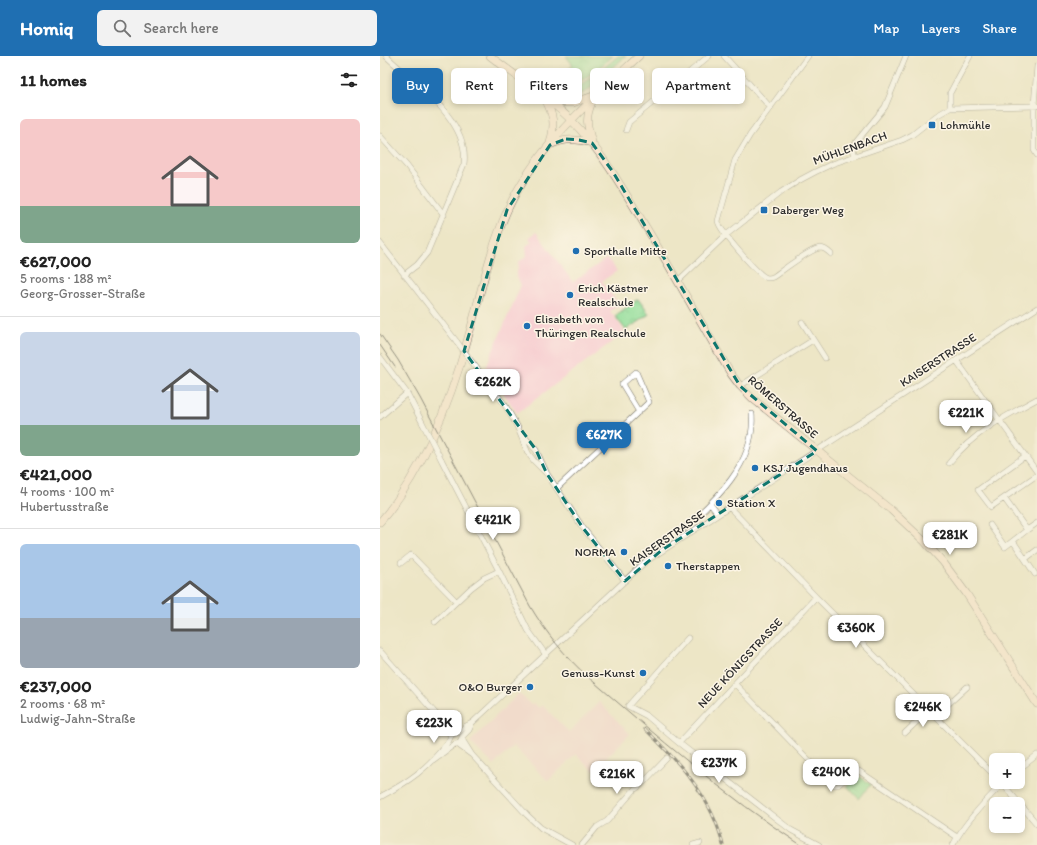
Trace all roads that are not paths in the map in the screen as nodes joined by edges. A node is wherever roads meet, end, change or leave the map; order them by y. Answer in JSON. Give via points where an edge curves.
{"nodes":[{"id":1,"x":386,"y":56,"type":"edge"},
{"id":2,"x":490,"y":56,"type":"edge"},
{"id":3,"x":640,"y":56,"type":"edge"},
{"id":4,"x":709,"y":56,"type":"edge"},
{"id":5,"x":724,"y":56,"type":"edge"},
{"id":6,"x":808,"y":56,"type":"edge"},
{"id":7,"x":906,"y":56,"type":"edge"},
{"id":8,"x":970,"y":56,"type":"edge"},
{"id":9,"x":1037,"y":66,"type":"edge"},
{"id":10,"x":626,"y":68,"type":"edge"},
{"id":11,"x":515,"y":75,"type":"edge"},
{"id":12,"x":590,"y":101,"type":"edge"},
{"id":13,"x":548,"y":104,"type":"edge"},
{"id":14,"x":552,"y":104,"type":"edge"},
{"id":15,"x":592,"y":104,"type":"edge"},
{"id":16,"x":1036,"y":106,"type":"edge"},
{"id":17,"x":771,"y":108,"type":"junction"},
{"id":18,"x":950,"y":108,"type":"junction"},
{"id":19,"x":571,"y":120,"type":"junction"},
{"id":20,"x":626,"y":130,"type":"dead end"},
{"id":21,"x":380,"y":136,"type":"edge"},
{"id":22,"x":592,"y":144,"type":"junction"},
{"id":23,"x":550,"y":145,"type":"junction"},
{"id":24,"x":1037,"y":155,"type":"edge"},
{"id":25,"x":855,"y":156,"type":"junction"},
{"id":26,"x":444,"y":215,"type":"junction"},
{"id":27,"x":726,"y":235,"type":"junction"},
{"id":28,"x":380,"y":242,"type":"edge"},
{"id":29,"x":831,"y":254,"type":"dead end"},
{"id":30,"x":404,"y":275,"type":"junction"},
{"id":31,"x":678,"y":281,"type":"junction"},
{"id":32,"x":1037,"y":308,"type":"edge"},
{"id":33,"x":802,"y":322,"type":"dead end"},
{"id":34,"x":813,"y":340,"type":"junction"},
{"id":35,"x":380,"y":357,"type":"edge"},
{"id":36,"x":825,"y":358,"type":"dead end"},
{"id":37,"x":956,"y":360,"type":"junction"},
{"id":38,"x":740,"y":386,"type":"junction"},
{"id":39,"x":407,"y":393,"type":"junction"},
{"id":40,"x":1037,"y":399,"type":"edge"},
{"id":41,"x":639,"y":412,"type":"junction"},
{"id":42,"x":752,"y":414,"type":"dead end"},
{"id":43,"x":380,"y":417,"type":"edge"},
{"id":44,"x":999,"y":420,"type":"junction"},
{"id":45,"x":521,"y":433,"type":"junction"},
{"id":46,"x":816,"y":451,"type":"junction"},
{"id":47,"x":1025,"y":456,"type":"junction"},
{"id":48,"x":949,"y":463,"type":"dead end"},
{"id":49,"x":547,"y":474,"type":"junction"},
{"id":50,"x":1037,"y":474,"type":"edge"},
{"id":51,"x":557,"y":488,"type":"junction"},
{"id":52,"x":1004,"y":498,"type":"junction"},
{"id":53,"x":711,"y":505,"type":"junction"},
{"id":54,"x":728,"y":507,"type":"junction"},
{"id":55,"x":718,"y":514,"type":"junction"},
{"id":56,"x":380,"y":522,"type":"edge"},
{"id":57,"x":1037,"y":523,"type":"edge"},
{"id":58,"x":990,"y":525,"type":"dead end"},
{"id":59,"x":682,"y":530,"type":"dead end"},
{"id":60,"x":1027,"y":530,"type":"junction"},
{"id":61,"x":1013,"y":541,"type":"junction"},
{"id":62,"x":1037,"y":550,"type":"edge"},
{"id":63,"x":1025,"y":558,"type":"junction"},
{"id":64,"x":401,"y":563,"type":"dead end"},
{"id":65,"x":499,"y":571,"type":"junction"},
{"id":66,"x":1036,"y":573,"type":"edge"},
{"id":67,"x":625,"y":581,"type":"junction"},
{"id":68,"x":1037,"y":581,"type":"edge"},
{"id":69,"x":816,"y":597,"type":"junction"},
{"id":70,"x":456,"y":601,"type":"junction"},
{"id":71,"x":435,"y":622,"type":"dead end"},
{"id":72,"x":688,"y":638,"type":"dead end"},
{"id":73,"x":380,"y":651,"type":"edge"},
{"id":74,"x":546,"y":654,"type":"junction"},
{"id":75,"x":735,"y":684,"type":"junction"},
{"id":76,"x":966,"y":687,"type":"dead end"},
{"id":77,"x":1037,"y":704,"type":"edge"},
{"id":78,"x":929,"y":710,"type":"junction"},
{"id":79,"x":935,"y":716,"type":"junction"},
{"id":80,"x":905,"y":733,"type":"dead end"},
{"id":81,"x":451,"y":737,"type":"junction"},
{"id":82,"x":460,"y":737,"type":"junction"},
{"id":83,"x":679,"y":743,"type":"junction"},
{"id":84,"x":456,"y":744,"type":"junction"},
{"id":85,"x":472,"y":755,"type":"junction"},
{"id":86,"x":1037,"y":755,"type":"edge"},
{"id":87,"x":667,"y":758,"type":"dead end"},
{"id":88,"x":433,"y":760,"type":"junction"},
{"id":89,"x":1025,"y":764,"type":"edge"},
{"id":90,"x":989,"y":770,"type":"edge"},
{"id":91,"x":997,"y":789,"type":"edge"},
{"id":92,"x":1007,"y":789,"type":"edge"},
{"id":93,"x":380,"y":797,"type":"edge"},
{"id":94,"x":1037,"y":824,"type":"edge"},
{"id":95,"x":957,"y":837,"type":"junction"},
{"id":96,"x":700,"y":843,"type":"dead end"},
{"id":97,"x":572,"y":845,"type":"edge"},
{"id":98,"x":582,"y":845,"type":"edge"},
{"id":99,"x":693,"y":845,"type":"edge"},
{"id":100,"x":819,"y":845,"type":"edge"},
{"id":101,"x":953,"y":845,"type":"edge"}],
"edges":[{"from":1,"to":26,"type":"street","via":[[451,119],[461,137],[465,150],[464,164]]},
{"from":2,"to":11,"type":"main road","name":"RÖMERSTRASSE"},
{"from":3,"to":10,"type":"main road"},
{"from":4,"to":20,"type":"street","via":[[629,122]]},
{"from":5,"to":17,"type":"street"},
{"from":6,"to":17,"type":"street"},
{"from":7,"to":25,"type":"street","via":[[886,107],[856,142],[853,149]]},
{"from":8,"to":18,"type":"street","via":[[950,93]]},
{"from":9,"to":16,"type":"street"},
{"from":12,"to":19,"type":"main road"},
{"from":13,"to":23,"type":"main road","via":[[554,121]]},
{"from":14,"to":19,"type":"main road","name":"RÖMERSTRASSE"},
{"from":15,"to":22,"type":"main road","via":[[587,122]]},
{"from":16,"to":18,"type":"street"},
{"from":16,"to":24,"type":"street","via":[[1034,150]]},
{"from":17,"to":27,"type":"street","via":[[735,160],[718,222]]},
{"from":18,"to":25,"type":"street","name":"MÜHLENBACH","via":[[912,135]]},
{"from":19,"to":22,"type":"main road","name":"RÖMERSTRASSE"},
{"from":19,"to":23,"type":"main road"},
{"from":21,"to":26,"type":"street","via":[[407,166]]},
{"from":22,"to":23,"type":"main road","via":[[568,139]]},
{"from":22,"to":31,"type":"main road","name":"RÖMERSTRASSE","via":[[613,172]]},
{"from":23,"to":56,"type":"main road","via":[[534,165],[507,210],[440,420],[409,483]]},
{"from":25,"to":27,"type":"street","name":"MÜHLENBACH","via":[[820,169],[800,180]]},
{"from":26,"to":30,"type":"street","via":[[427,253]]},
{"from":27,"to":29,"type":"street","via":[[766,278],[811,251],[820,248]]},
{"from":27,"to":31,"type":"street","name":"MÜHLENBACH"},
{"from":28,"to":30,"type":"street"},
{"from":30,"to":45,"type":"street","bridge":true,"via":[[505,405]]},
{"from":31,"to":38,"type":"main road","name":"RÖMERSTRASSE"},
{"from":32,"to":37,"type":"street","name":"KAISERSTRASSE"},
{"from":33,"to":34,"type":"street"},
{"from":34,"to":36,"type":"street"},
{"from":34,"to":38,"type":"street"},
{"from":35,"to":39,"type":"street"},
{"from":37,"to":44,"type":"street"},
{"from":37,"to":46,"type":"street","name":"KAISERSTRASSE"},
{"from":38,"to":46,"type":"main road","name":"RÖMERSTRASSE"},
{"from":39,"to":43,"type":"street"},
{"from":39,"to":65,"type":"street","bridge":true},
{"from":40,"to":44,"type":"street"},
{"from":41,"to":41,"type":"street","via":[[649,402],[636,372],[622,384]]},
{"from":41,"to":51,"type":"street"},
{"from":42,"to":53,"type":"street","via":[[750,438],[741,463]]},
{"from":44,"to":47,"type":"street"},
{"from":44,"to":48,"type":"street","via":[[963,447]]},
{"from":45,"to":49,"type":"street","via":[[536,450]]},
{"from":45,"to":49,"type":"street","via":[[528,453]]},
{"from":46,"to":54,"type":"street","name":"KAISERSTRASSE"},
{"from":46,"to":77,"type":"main road","name":"RÖMERSTRASSE","via":[[891,510],[943,562],[991,630]]},
{"from":47,"to":50,"type":"street"},
{"from":47,"to":52,"type":"street","via":[[978,490],[991,507]]},
{"from":49,"to":51,"type":"street"},
{"from":50,"to":52,"type":"street"},
{"from":51,"to":67,"type":"street","via":[[583,528]]},
{"from":52,"to":60,"type":"street"},
{"from":53,"to":55,"type":"street"},
{"from":53,"to":59,"type":"street"},
{"from":54,"to":55,"type":"street","name":"KAISERSTRASSE"},
{"from":54,"to":69,"type":"street"},
{"from":55,"to":67,"type":"street","name":"KAISERSTRASSE","via":[[645,562]]},
{"from":57,"to":60,"type":"street"},
{"from":58,"to":61,"type":"street","via":[[1005,547]]},
{"from":60,"to":61,"type":"street"},
{"from":61,"to":63,"type":"street"},
{"from":62,"to":63,"type":"street"},
{"from":63,"to":66,"type":"street"},
{"from":64,"to":70,"type":"street","via":[[411,556]]},
{"from":65,"to":70,"type":"street","via":[[484,578]]},
{"from":65,"to":74,"type":"street","via":[[528,630]]},
{"from":66,"to":68,"type":"street"},
{"from":67,"to":74,"type":"street","name":"KAISERSTRASSE"},
{"from":69,"to":75,"type":"street","name":"NEUE KÖNIGSTRASSE"},
{"from":69,"to":78,"type":"street"},
{"from":70,"to":71,"type":"street"},
{"from":72,"to":83,"type":"street","via":[[628,706],[647,716]]},
{"from":73,"to":81,"type":"street","via":[[444,723]]},
{"from":74,"to":82,"type":"street","name":"KAISERSTRASSE","via":[[466,726]]},
{"from":75,"to":83,"type":"street","name":"NEUE KÖNIGSTRASSE"},
{"from":75,"to":95,"type":"street","via":[[833,785],[838,785],[853,772],[859,772]]},
{"from":76,"to":79,"type":"street"},
{"from":78,"to":79,"type":"street"},
{"from":78,"to":80,"type":"street"},
{"from":79,"to":90,"type":"street"},
{"from":81,"to":82,"type":"street","via":[[454,733]]},
{"from":81,"to":84,"type":"street","via":[[452,742]]},
{"from":81,"to":88,"type":"street"},
{"from":82,"to":84,"type":"street","via":[[460,743]]},
{"from":82,"to":85,"type":"street"},
{"from":83,"to":100,"type":"street","via":[[791,830]]},
{"from":84,"to":85,"type":"street"},
{"from":84,"to":88,"type":"street"},
{"from":85,"to":97,"type":"street","via":[[526,815],[541,828]]},
{"from":86,"to":89,"type":"street"},
{"from":87,"to":98,"type":"street"},
{"from":88,"to":93,"type":"street","via":[[408,781]]},
{"from":91,"to":95,"type":"street"},
{"from":92,"to":94,"type":"street"},
{"from":95,"to":101,"type":"street"},
{"from":96,"to":99,"type":"street"}]}
